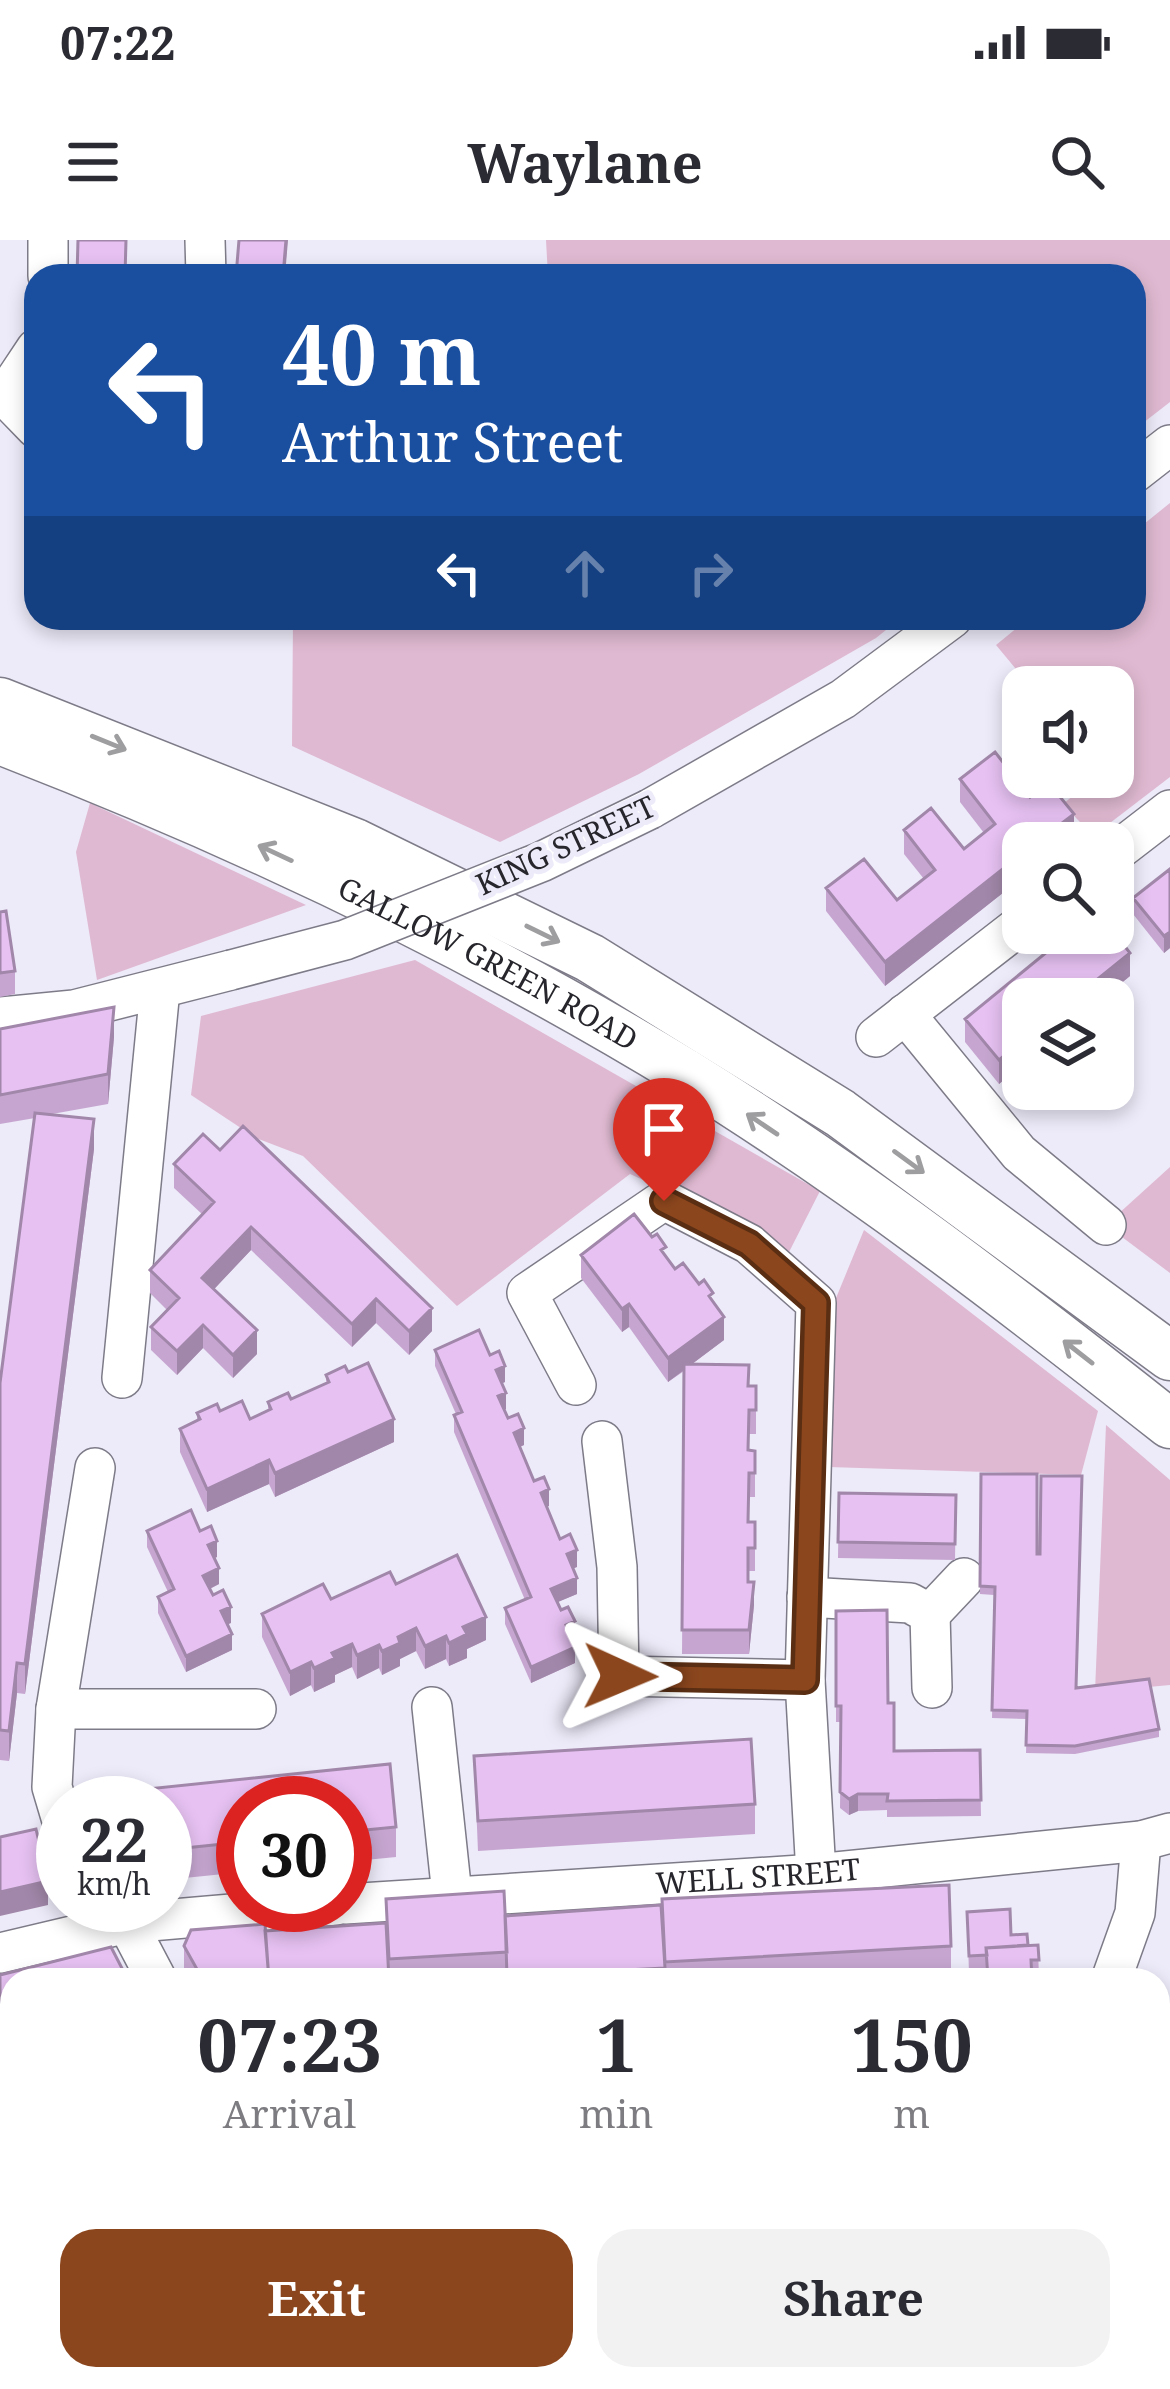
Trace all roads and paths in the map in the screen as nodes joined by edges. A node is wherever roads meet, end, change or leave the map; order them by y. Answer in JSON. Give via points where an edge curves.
{"nodes":[{"id":1,"x":24,"y":365,"type":"edge"},
{"id":2,"x":3,"y":393,"type":"edge"},
{"id":3,"x":24,"y":415,"type":"edge"},
{"id":4,"x":1170,"y":445,"type":"edge"},
{"id":5,"x":1146,"y":464,"type":"edge"},
{"id":6,"x":936,"y":630,"type":"edge"},
{"id":7,"x":0,"y":702,"type":"edge"},
{"id":8,"x":0,"y":740,"type":"edge"},
{"id":9,"x":1170,"y":810,"type":"edge"},
{"id":10,"x":1134,"y":838,"type":"edge"},
{"id":11,"x":1002,"y":939,"type":"edge"},
{"id":12,"x":160,"y":989,"type":"junction"},
{"id":13,"x":0,"y":1017,"type":"edge"},
{"id":14,"x":1106,"y":1225,"type":"dead end"},
{"id":15,"x":1170,"y":1356,"type":"edge"},
{"id":16,"x":122,"y":1378,"type":"dead end"},
{"id":17,"x":576,"y":1385,"type":"dead end"},
{"id":18,"x":1170,"y":1424,"type":"edge"},
{"id":19,"x":602,"y":1442,"type":"dead end"},
{"id":20,"x":95,"y":1468,"type":"dead end"},
{"id":21,"x":964,"y":1578,"type":"dead end"},
{"id":22,"x":807,"y":1597,"type":"junction"},
{"id":23,"x":930,"y":1614,"type":"junction"},
{"id":24,"x":805,"y":1680,"type":"junction"},
{"id":25,"x":932,"y":1688,"type":"dead end"},
{"id":26,"x":432,"y":1707,"type":"dead end"},
{"id":27,"x":56,"y":1709,"type":"junction"},
{"id":28,"x":256,"y":1709,"type":"dead end"},
{"id":29,"x":53,"y":1776,"type":"edge"},
{"id":30,"x":1155,"y":1837,"type":"edge"},
{"id":31,"x":816,"y":1874,"type":"junction"},
{"id":32,"x":452,"y":1895,"type":"junction"},
{"id":33,"x":372,"y":1902,"type":"edge"},
{"id":34,"x":66,"y":1932,"type":"edge"},
{"id":35,"x":115,"y":1932,"type":"edge"},
{"id":36,"x":0,"y":1953,"type":"edge"},
{"id":37,"x":147,"y":1968,"type":"edge"},
{"id":38,"x":1115,"y":1968,"type":"edge"}],
"edges":[{"from":1,"to":2,"type":"street"},
{"from":2,"to":3,"type":"street"},
{"from":4,"to":5,"type":"street"},
{"from":6,"to":12,"type":"street","name":"KING STREET","bridge":true,"via":[[843,699],[541,862],[345,940]]},
{"from":7,"to":15,"type":"main road","name":"GALLOW GREEN ROAD","one_way":true,"via":[[355,843],[590,958],[841,1113]]},
{"from":18,"to":8,"type":"main road","name":"GALLOW GREEN ROAD","one_way":true,"via":[[876,1200],[572,1006],[245,839]]},
{"from":9,"to":10,"type":"street"},
{"from":11,"to":14,"type":"street","via":[[890,1026]]},
{"from":12,"to":13,"type":"street","name":"KING STREET"},
{"from":12,"to":16,"type":"street"},
{"from":17,"to":22,"type":"street","via":[[527,1292],[664,1201],[749,1244],[816,1303]]},
{"from":19,"to":24,"type":"street","via":[[620,1676]]},
{"from":20,"to":27,"type":"street"},
{"from":21,"to":23,"type":"street"},
{"from":22,"to":23,"type":"street","via":[[910,1603]]},
{"from":22,"to":24,"type":"street"},
{"from":23,"to":25,"type":"street"},
{"from":24,"to":31,"type":"street"},
{"from":26,"to":32,"type":"street"},
{"from":27,"to":28,"type":"street"},
{"from":27,"to":29,"type":"street"},
{"from":30,"to":31,"type":"street","name":"WELL STREET"},
{"from":30,"to":38,"type":"street"},
{"from":31,"to":32,"type":"street","name":"WELL STREET"},
{"from":32,"to":33,"type":"street","name":"WELL STREET"},
{"from":34,"to":36,"type":"street"},
{"from":35,"to":37,"type":"street"}]}
